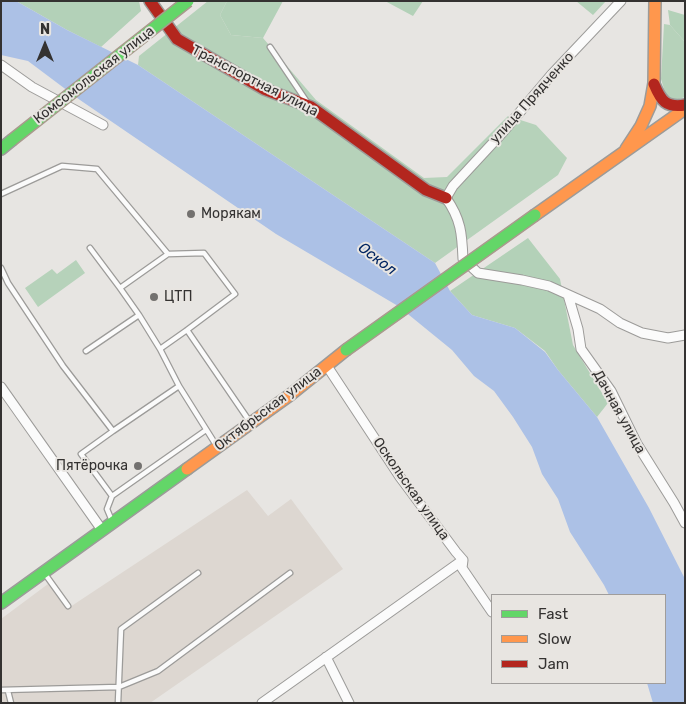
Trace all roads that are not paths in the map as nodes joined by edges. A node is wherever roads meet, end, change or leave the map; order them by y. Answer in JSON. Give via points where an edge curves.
{"nodes":[{"id":1,"x":150,"y":1,"type":"edge"},
{"id":2,"x":188,"y":1,"type":"edge"},
{"id":3,"x":621,"y":1,"type":"edge"},
{"id":4,"x":655,"y":1,"type":"edge"},
{"id":5,"x":270,"y":47,"type":"dead end"},
{"id":6,"x":1,"y":65,"type":"edge"},
{"id":7,"x":654,"y":83,"type":"junction"},
{"id":8,"x":685,"y":104,"type":"edge"},
{"id":9,"x":311,"y":107,"type":"junction"},
{"id":10,"x":685,"y":109,"type":"edge"},
{"id":11,"x":103,"y":125,"type":"dead end"},
{"id":12,"x":1,"y":149,"type":"edge"},
{"id":13,"x":625,"y":151,"type":"junction"},
{"id":14,"x":1,"y":194,"type":"edge"},
{"id":15,"x":446,"y":198,"type":"junction"},
{"id":16,"x":90,"y":248,"type":"dead end"},
{"id":17,"x":168,"y":254,"type":"junction"},
{"id":18,"x":1,"y":268,"type":"edge"},
{"id":19,"x":120,"y":288,"type":"junction"},
{"id":20,"x":568,"y":295,"type":"junction"},
{"id":21,"x":139,"y":315,"type":"junction"},
{"id":22,"x":187,"y":330,"type":"junction"},
{"id":23,"x":685,"y":335,"type":"edge"},
{"id":24,"x":160,"y":349,"type":"junction"},
{"id":25,"x":86,"y":351,"type":"dead end"},
{"id":26,"x":327,"y":366,"type":"junction"},
{"id":27,"x":179,"y":386,"type":"junction"},
{"id":28,"x":1,"y":387,"type":"edge"},
{"id":29,"x":252,"y":424,"type":"junction"},
{"id":30,"x":206,"y":430,"type":"junction"},
{"id":31,"x":113,"y":431,"type":"junction"},
{"id":32,"x":218,"y":448,"type":"junction"},
{"id":33,"x":112,"y":496,"type":"junction"},
{"id":34,"x":685,"y":500,"type":"edge"},
{"id":35,"x":674,"y":503,"type":"junction"},
{"id":36,"x":685,"y":523,"type":"edge"},
{"id":37,"x":107,"y":526,"type":"junction"},
{"id":38,"x":463,"y":560,"type":"junction"},
{"id":39,"x":44,"y":573,"type":"junction"},
{"id":40,"x":198,"y":573,"type":"dead end"},
{"id":41,"x":290,"y":573,"type":"dead end"},
{"id":42,"x":1,"y":603,"type":"edge"},
{"id":43,"x":68,"y":606,"type":"dead end"},
{"id":44,"x":491,"y":611,"type":"edge"},
{"id":45,"x":326,"y":657,"type":"junction"},
{"id":46,"x":119,"y":686,"type":"junction"},
{"id":47,"x":1,"y":690,"type":"edge"},
{"id":48,"x":8,"y":691,"type":"junction"},
{"id":49,"x":11,"y":703,"type":"edge"},
{"id":50,"x":118,"y":703,"type":"edge"},
{"id":51,"x":262,"y":703,"type":"edge"},
{"id":52,"x":349,"y":703,"type":"edge"}],
"edges":[{"from":1,"to":9,"type":"main road","name":"Транспортная улица","via":[[177,39],[264,88]]},
{"from":2,"to":12,"type":"main road","name":"Комсомольская улица","bridge":true},
{"from":3,"to":15,"type":"street","name":"улица Прядченко","via":[[552,74]]},
{"from":4,"to":7,"type":"main road"},
{"from":5,"to":9,"type":"lane"},
{"from":6,"to":11,"type":"street","via":[[32,87]]},
{"from":7,"to":8,"type":"main road","via":[[659,97],[666,104]]},
{"from":7,"to":13,"type":"main road","via":[[642,126]]},
{"from":9,"to":15,"type":"main road","name":"Транспортная улица","via":[[426,190]]},
{"from":10,"to":13,"type":"main road"},
{"from":13,"to":26,"type":"main road","name":"Октябрьская улица","bridge":true},
{"from":14,"to":17,"type":"lane","via":[[62,166],[97,170]]},
{"from":15,"to":20,"type":"street","via":[[455,210],[461,231],[463,259],[478,273],[549,286]]},
{"from":16,"to":19,"type":"lane"},
{"from":17,"to":19,"type":"lane"},
{"from":17,"to":22,"type":"lane","via":[[204,252],[234,294]]},
{"from":18,"to":31,"type":"lane","via":[[63,366]]},
{"from":19,"to":21,"type":"lane"},
{"from":20,"to":23,"type":"street","via":[[642,333],[668,338]]},
{"from":20,"to":35,"type":"street","name":"Дачная улица","via":[[582,349],[611,391],[637,444]]},
{"from":21,"to":24,"type":"lane"},
{"from":21,"to":25,"type":"lane"},
{"from":22,"to":24,"type":"lane"},
{"from":22,"to":29,"type":"lane"},
{"from":24,"to":27,"type":"lane"},
{"from":26,"to":29,"type":"main road","name":"Октябрьская улица"},
{"from":26,"to":38,"type":"street","name":"Оскольская улица","via":[[400,477]]},
{"from":27,"to":30,"type":"lane"},
{"from":27,"to":31,"type":"lane"},
{"from":28,"to":37,"type":"street"},
{"from":29,"to":32,"type":"main road","name":"Октябрьская улица"},
{"from":30,"to":32,"type":"lane"},
{"from":30,"to":33,"type":"lane"},
{"from":31,"to":33,"type":"lane","via":[[81,454]]},
{"from":32,"to":37,"type":"main road","name":"Октябрьская улица"},
{"from":33,"to":37,"type":"lane","via":[[107,509]]},
{"from":34,"to":35,"type":"street"},
{"from":35,"to":36,"type":"street","name":"Дачная улица"},
{"from":37,"to":39,"type":"main road","name":"Октябрьская улица"},
{"from":38,"to":44,"type":"street","name":"Оскольская улица","via":[[462,568]]},
{"from":38,"to":45,"type":"street"},
{"from":39,"to":42,"type":"main road","name":"Октябрьская улица"},
{"from":39,"to":43,"type":"lane"},
{"from":40,"to":46,"type":"lane","via":[[121,628]]},
{"from":41,"to":46,"type":"lane","via":[[158,671]]},
{"from":45,"to":51,"type":"street"},
{"from":45,"to":52,"type":"street"},
{"from":46,"to":48,"type":"lane"},
{"from":46,"to":50,"type":"lane"},
{"from":47,"to":48,"type":"lane"},
{"from":48,"to":49,"type":"lane"}]}
